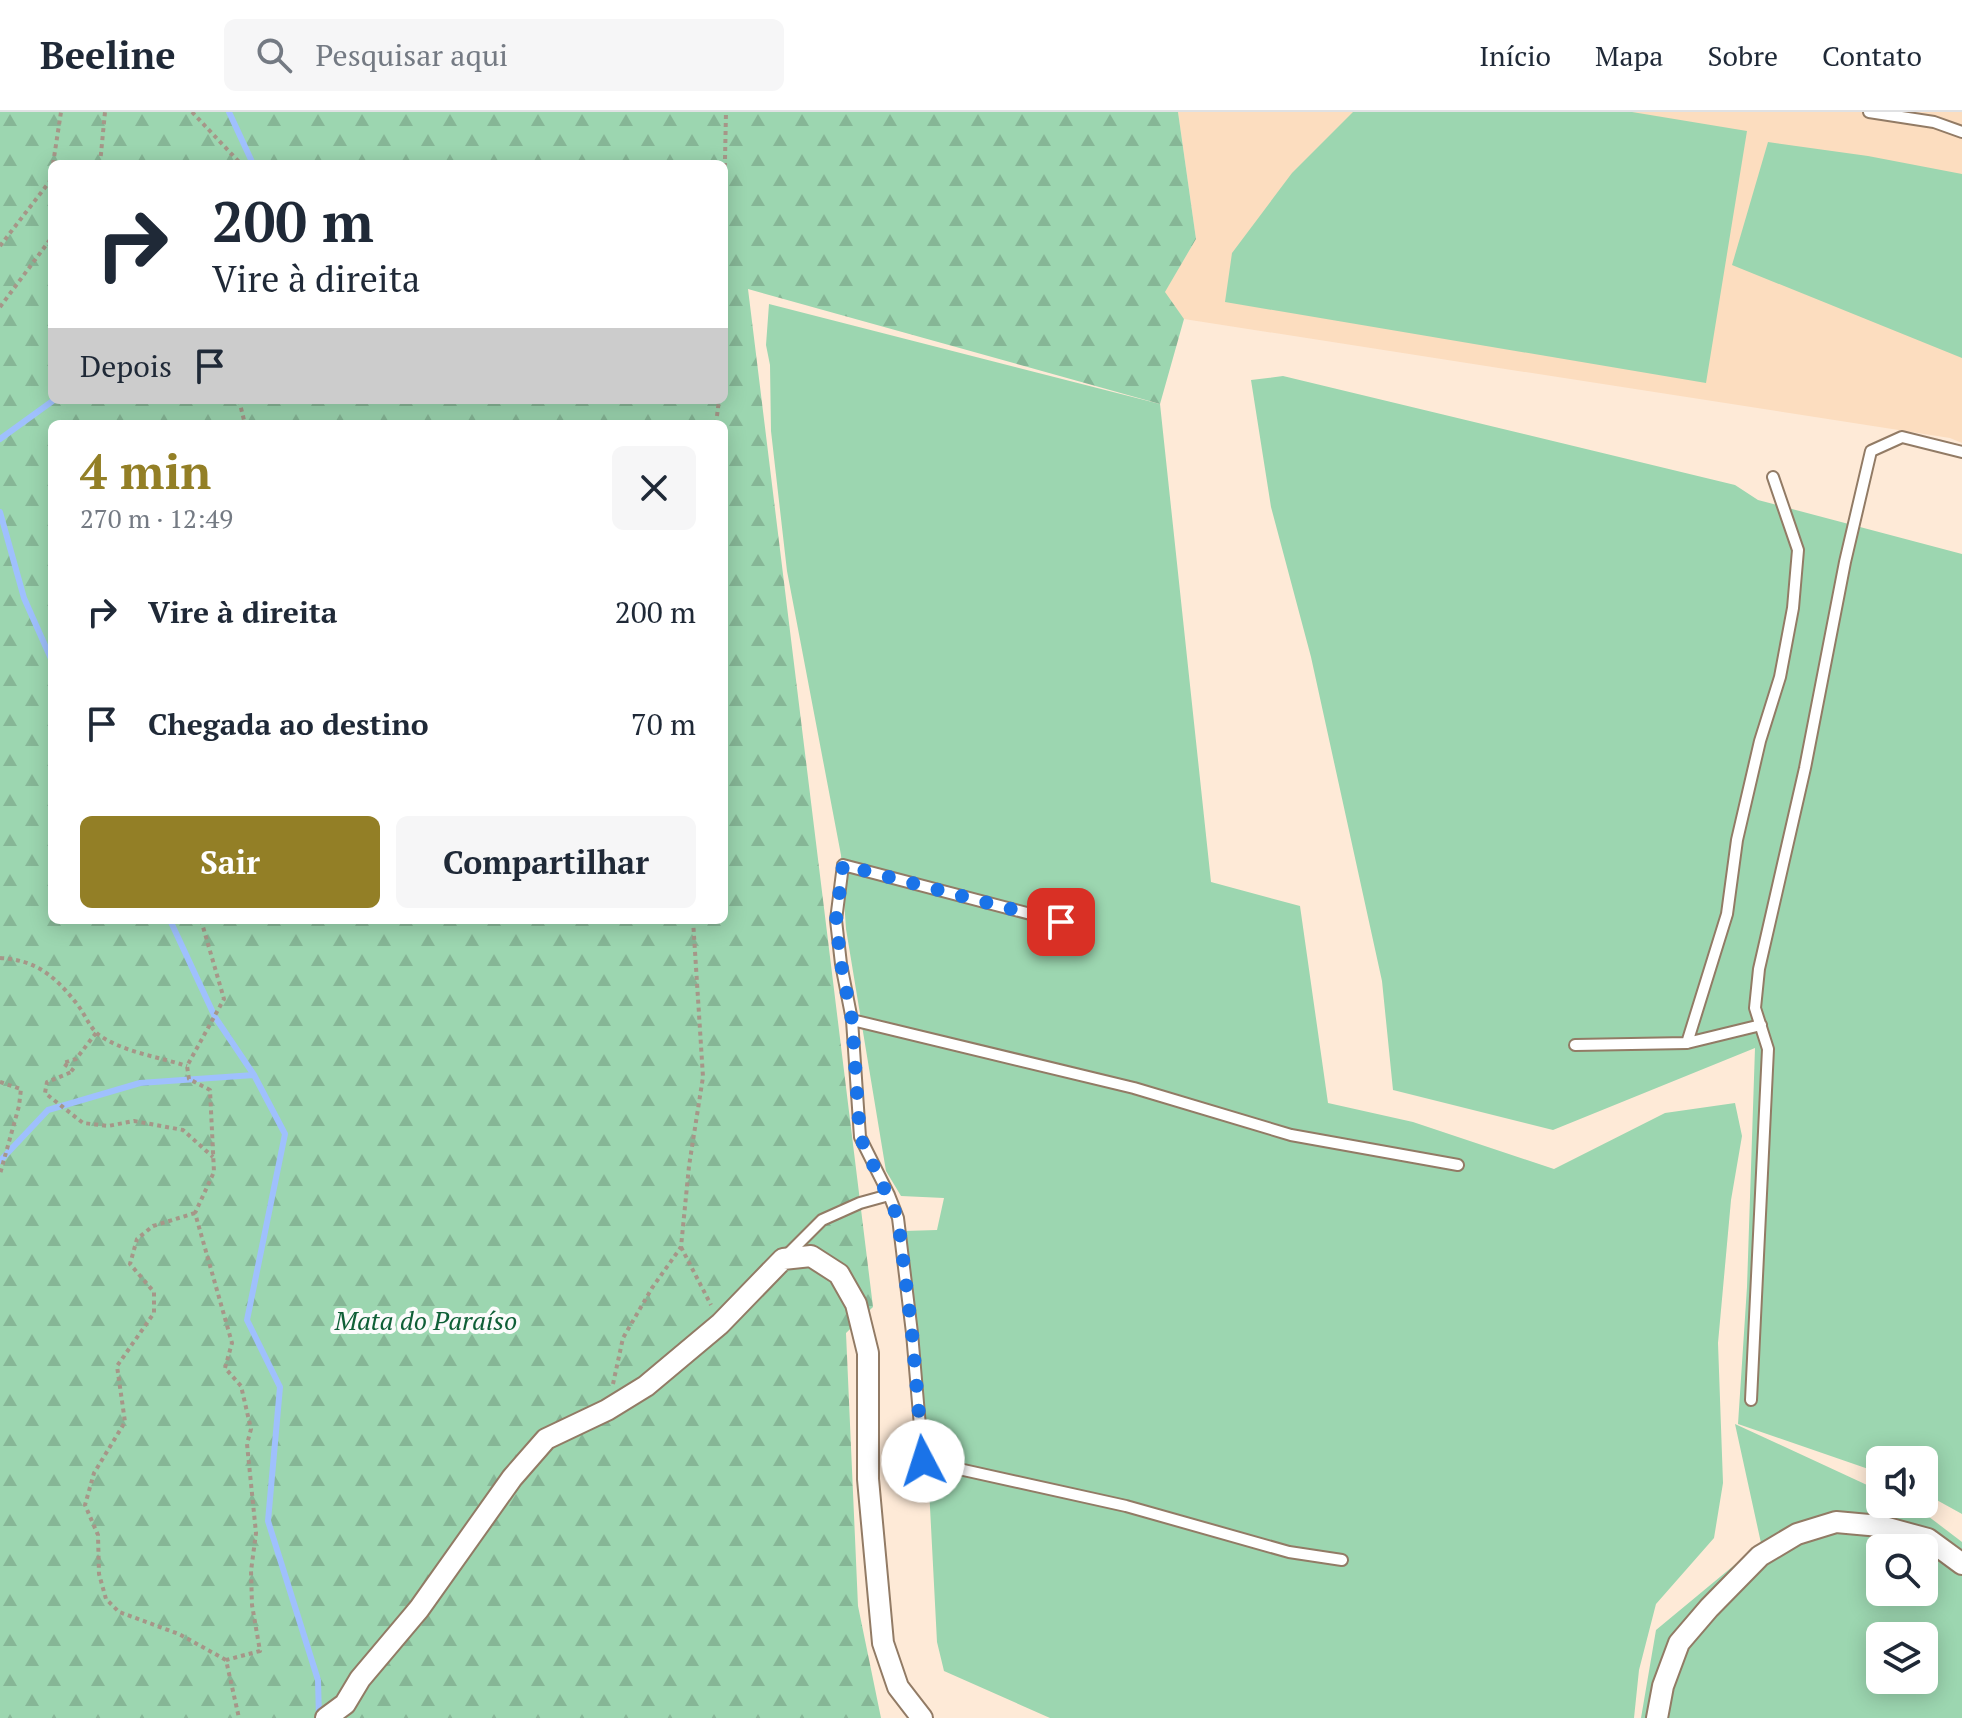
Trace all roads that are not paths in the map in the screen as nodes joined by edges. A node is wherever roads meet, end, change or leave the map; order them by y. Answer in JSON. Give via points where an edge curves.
{"nodes":[{"id":1,"x":1869,"y":112,"type":"edge"},
{"id":2,"x":1962,"y":132,"type":"edge"},
{"id":3,"x":1962,"y":452,"type":"edge"},
{"id":4,"x":1773,"y":477,"type":"dead end"},
{"id":5,"x":1088,"y":929,"type":"dead end"},
{"id":6,"x":852,"y":1020,"type":"junction"},
{"id":7,"x":1761,"y":1025,"type":"junction"},
{"id":8,"x":1687,"y":1043,"type":"junction"},
{"id":9,"x":1575,"y":1045,"type":"dead end"},
{"id":10,"x":1458,"y":1165,"type":"dead end"},
{"id":11,"x":889,"y":1195,"type":"junction"},
{"id":12,"x":783,"y":1259,"type":"junction"},
{"id":13,"x":1751,"y":1400,"type":"dead end"},
{"id":14,"x":1342,"y":1560,"type":"dead end"},
{"id":15,"x":1962,"y":1564,"type":"edge"},
{"id":16,"x":326,"y":1718,"type":"edge"},
{"id":17,"x":922,"y":1718,"type":"edge"},
{"id":18,"x":1657,"y":1718,"type":"edge"}],
"edges":[{"from":1,"to":2,"type":"lane"},
{"from":3,"to":7,"type":"lane","via":[[1902,437],[1871,451],[1759,969],[1755,1008]]},
{"from":4,"to":8,"type":"lane","via":[[1798,550],[1793,608],[1737,840],[1727,914]]},
{"from":5,"to":6,"type":"lane","via":[[843,865],[836,920]]},
{"from":6,"to":10,"type":"lane","via":[[1134,1088],[1291,1135]]},
{"from":6,"to":11,"type":"lane","via":[[860,1137]]},
{"from":7,"to":8,"type":"lane"},
{"from":7,"to":13,"type":"lane","via":[[1768,1049]]},
{"from":8,"to":9,"type":"lane"},
{"from":11,"to":12,"type":"lane","via":[[822,1220]]},
{"from":11,"to":14,"type":"lane","via":[[898,1218],[923,1461],[1126,1506],[1289,1552]]},
{"from":12,"to":16,"type":"street","via":[[720,1324],[646,1386],[546,1439],[345,1704]]},
{"from":12,"to":17,"type":"street","via":[[811,1256],[839,1274],[856,1304],[868,1353],[868,1479],[883,1643],[898,1687]]},
{"from":15,"to":18,"type":"street","via":[[1928,1539],[1880,1526],[1836,1522],[1797,1534],[1760,1556],[1679,1643]]}]}
